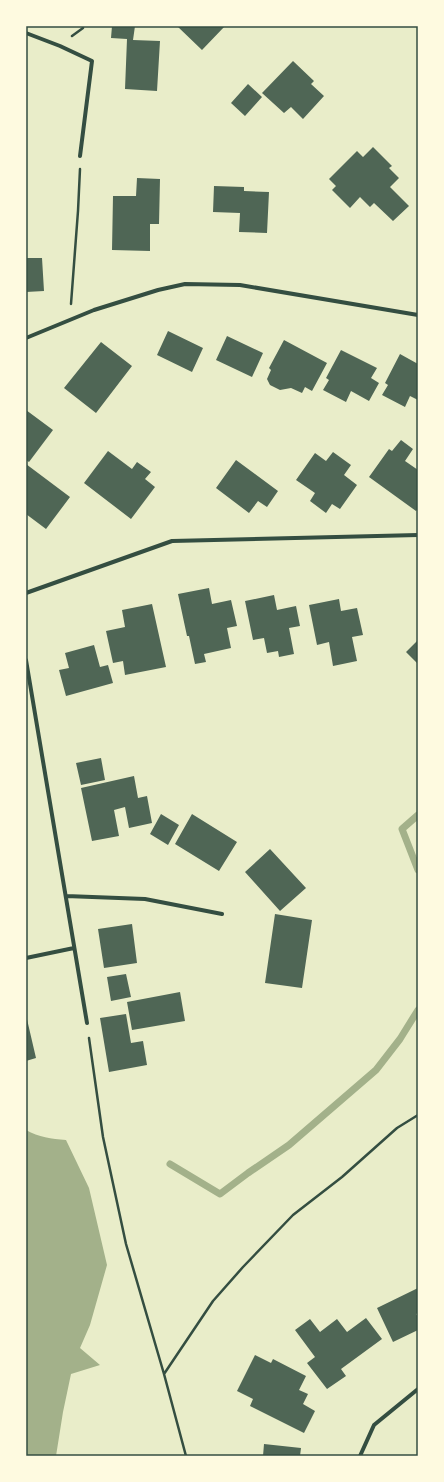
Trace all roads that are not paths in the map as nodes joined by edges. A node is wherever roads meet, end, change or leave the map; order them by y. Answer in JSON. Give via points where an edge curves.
{"nodes":[{"id":1,"x":26,"y":33,"type":"edge"},
{"id":2,"x":80,"y":156,"type":"road end"},
{"id":3,"x":418,"y":315,"type":"edge"},
{"id":4,"x":26,"y":338,"type":"edge"},
{"id":5,"x":418,"y":535,"type":"edge"},
{"id":6,"x":26,"y":593,"type":"edge"},
{"id":7,"x":26,"y":660,"type":"edge"},
{"id":8,"x":66,"y":896,"type":"junction"},
{"id":9,"x":222,"y":914,"type":"dead end"},
{"id":10,"x":74,"y":948,"type":"junction"},
{"id":11,"x":26,"y":958,"type":"edge"},
{"id":12,"x":87,"y":1023,"type":"road end"},
{"id":13,"x":418,"y":1389,"type":"edge"},
{"id":14,"x":360,"y":1456,"type":"edge"}],
"edges":[{"from":1,"to":2,"type":"street","via":[[92,61]]},
{"from":3,"to":4,"type":"street","via":[[240,285],[185,284],[94,310]]},
{"from":5,"to":6,"type":"street","via":[[172,541]]},
{"from":7,"to":8,"type":"street"},
{"from":8,"to":9,"type":"street","via":[[146,899]]},
{"from":8,"to":10,"type":"street"},
{"from":10,"to":11,"type":"street"},
{"from":10,"to":12,"type":"street"},
{"from":13,"to":14,"type":"street","via":[[374,1426]]}]}
